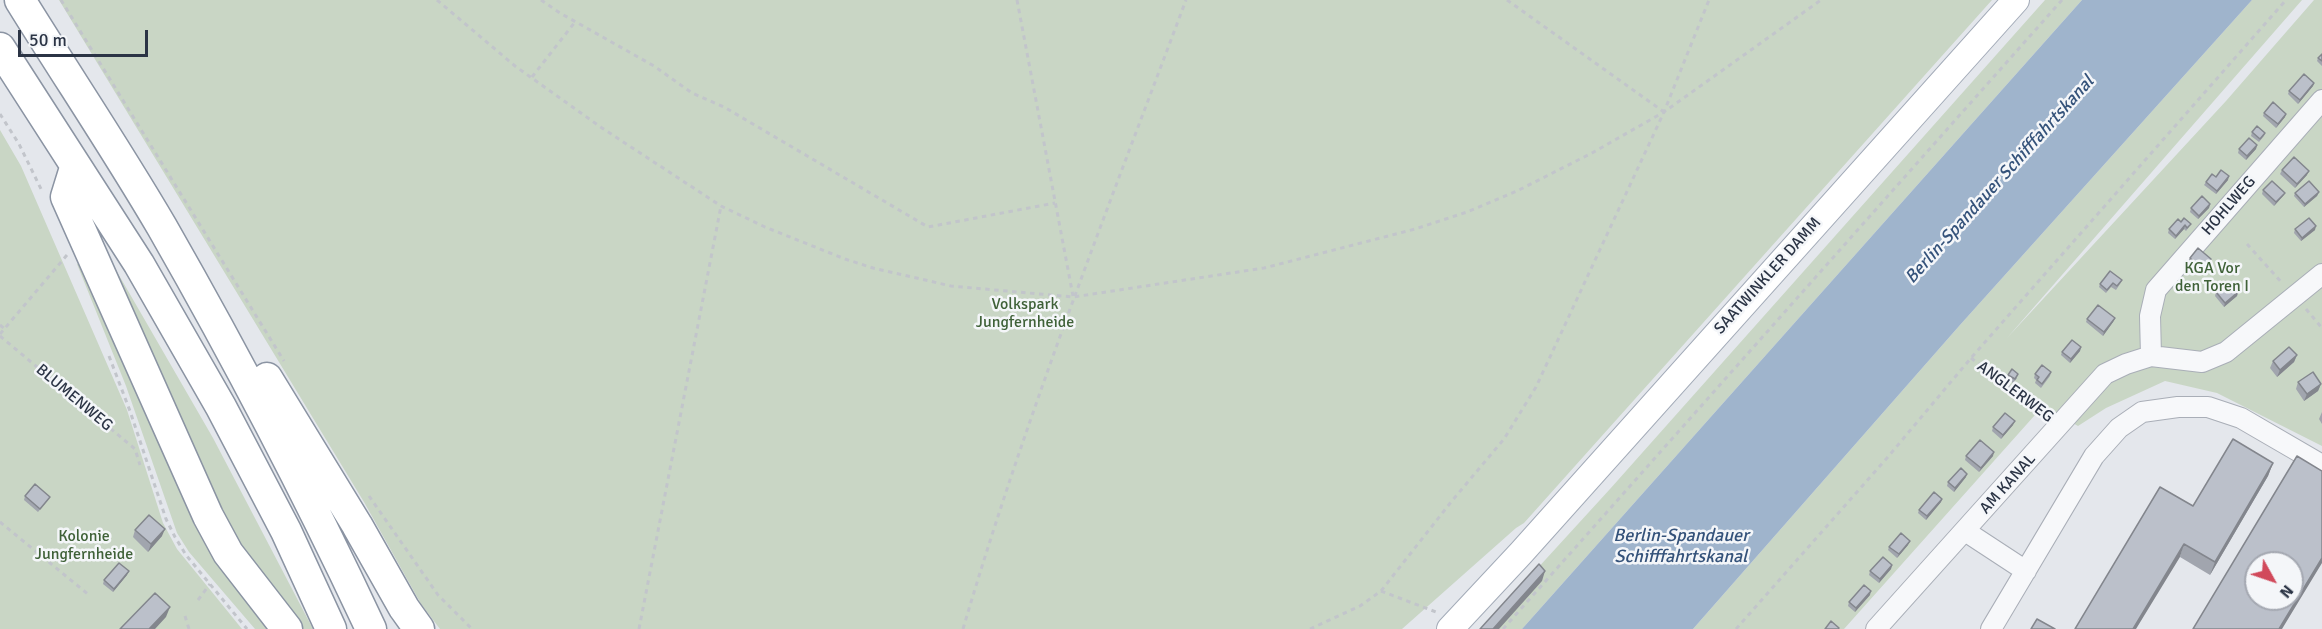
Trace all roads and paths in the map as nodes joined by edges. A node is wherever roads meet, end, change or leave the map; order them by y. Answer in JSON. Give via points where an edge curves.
{"nodes":[{"id":1,"x":20,"y":0,"type":"edge"},
{"id":2,"x":61,"y":0,"type":"edge"},
{"id":3,"x":437,"y":0,"type":"edge"},
{"id":4,"x":541,"y":0,"type":"edge"},
{"id":5,"x":1017,"y":0,"type":"edge"},
{"id":6,"x":1186,"y":0,"type":"edge"},
{"id":7,"x":1508,"y":0,"type":"edge"},
{"id":8,"x":1709,"y":0,"type":"edge"},
{"id":9,"x":1821,"y":0,"type":"edge"},
{"id":10,"x":2016,"y":0,"type":"edge"},
{"id":11,"x":2062,"y":0,"type":"edge"},
{"id":12,"x":2286,"y":0,"type":"edge"},
{"id":13,"x":575,"y":22,"type":"junction"},
{"id":14,"x":0,"y":48,"type":"edge"},
{"id":15,"x":531,"y":78,"type":"junction"},
{"id":16,"x":2322,"y":100,"type":"edge"},
{"id":17,"x":1664,"y":112,"type":"junction"},
{"id":18,"x":0,"y":114,"type":"edge"},
{"id":19,"x":75,"y":168,"type":"junction"},
{"id":20,"x":43,"y":192,"type":"dead end"},
{"id":21,"x":1055,"y":203,"type":"junction"},
{"id":22,"x":721,"y":206,"type":"junction"},
{"id":23,"x":160,"y":225,"type":"junction"},
{"id":24,"x":73,"y":263,"type":"dead end"},
{"id":25,"x":2322,"y":274,"type":"edge"},
{"id":26,"x":1073,"y":297,"type":"junction"},
{"id":27,"x":0,"y":325,"type":"edge"},
{"id":28,"x":5,"y":329,"type":"junction"},
{"id":29,"x":0,"y":335,"type":"edge"},
{"id":30,"x":105,"y":347,"type":"dead end"},
{"id":31,"x":2151,"y":356,"type":"junction"},
{"id":32,"x":1971,"y":358,"type":"junction"},
{"id":33,"x":285,"y":362,"type":"dead end"},
{"id":34,"x":2060,"y":426,"type":"junction"},
{"id":35,"x":140,"y":465,"type":"dead end"},
{"id":36,"x":2322,"y":465,"type":"edge"},
{"id":37,"x":366,"y":492,"type":"dead end"},
{"id":38,"x":0,"y":522,"type":"edge"},
{"id":39,"x":1965,"y":531,"type":"junction"},
{"id":40,"x":2026,"y":571,"type":"junction"},
{"id":41,"x":210,"y":584,"type":"junction"},
{"id":42,"x":1382,"y":591,"type":"junction"},
{"id":43,"x":89,"y":595,"type":"dead end"},
{"id":44,"x":198,"y":600,"type":"dead end"},
{"id":45,"x":185,"y":616,"type":"dead end"},
{"id":46,"x":1441,"y":624,"type":"edge"},
{"id":47,"x":189,"y":629,"type":"edge"},
{"id":48,"x":248,"y":629,"type":"edge"},
{"id":49,"x":287,"y":629,"type":"edge"},
{"id":50,"x":332,"y":629,"type":"edge"},
{"id":51,"x":371,"y":629,"type":"edge"},
{"id":52,"x":419,"y":629,"type":"edge"},
{"id":53,"x":472,"y":629,"type":"edge"},
{"id":54,"x":639,"y":629,"type":"edge"},
{"id":55,"x":963,"y":629,"type":"edge"},
{"id":56,"x":1310,"y":629,"type":"edge"},
{"id":57,"x":1503,"y":629,"type":"edge"},
{"id":58,"x":1736,"y":629,"type":"edge"},
{"id":59,"x":1876,"y":629,"type":"edge"},
{"id":60,"x":1991,"y":629,"type":"edge"}],
"edges":[{"from":1,"to":23,"type":"highway"},
{"from":2,"to":33,"type":"path"},
{"from":3,"to":15,"type":"path"},
{"from":4,"to":13,"type":"path"},
{"from":5,"to":21,"type":"path"},
{"from":6,"to":26,"type":"path"},
{"from":7,"to":17,"type":"path"},
{"from":8,"to":17,"type":"path"},
{"from":9,"to":17,"type":"path"},
{"from":10,"to":46,"type":"main road","name":"SAATWINKLER DAMM","via":[[1521,553]]},
{"from":11,"to":57,"type":"path"},
{"from":12,"to":32,"type":"path"},
{"from":13,"to":15,"type":"path"},
{"from":13,"to":21,"type":"path","via":[[928,227]]},
{"from":14,"to":19,"type":"highway"},
{"from":15,"to":22,"type":"path"},
{"from":16,"to":31,"type":"street","name":"HOHLWEG","via":[[2156,290],[2150,316]]},
{"from":17,"to":26,"type":"path","via":[[1517,191],[1415,229],[1264,268]]},
{"from":17,"to":42,"type":"path","via":[[1536,387],[1504,439]]},
{"from":18,"to":20,"type":"path"},
{"from":19,"to":49,"type":"highway","via":[[66,197],[207,516],[228,553]]},
{"from":19,"to":50,"type":"highway","via":[[139,264],[221,407]]},
{"from":21,"to":26,"type":"path"},
{"from":22,"to":26,"type":"path","via":[[819,250],[873,268],[951,286]]},
{"from":22,"to":54,"type":"path"},
{"from":23,"to":51,"type":"highway","via":[[247,379],[319,517]]},
{"from":23,"to":52,"type":"highway","via":[[238,333]]},
{"from":24,"to":28,"type":"path","via":[[69,253]]},
{"from":25,"to":31,"type":"street","via":[[2226,351],[2202,362]]},
{"from":26,"to":55,"type":"path"},
{"from":27,"to":28,"type":"path"},
{"from":28,"to":29,"type":"path"},
{"from":29,"to":35,"type":"path","name":"BLUMENWEG","via":[[135,449]]},
{"from":30,"to":41,"type":"path","via":[[166,519],[186,555]]},
{"from":31,"to":34,"type":"street","name":"AM KANAL","via":[[2105,374]]},
{"from":32,"to":34,"type":"path","name":"ANGLERWEG"},
{"from":32,"to":58,"type":"path"},
{"from":34,"to":39,"type":"street","name":"AM KANAL"},
{"from":36,"to":40,"type":"street","via":[[2241,418],[2208,408],[2142,412],[2119,428],[2094,456]]},
{"from":37,"to":53,"type":"path","via":[[438,595]]},
{"from":38,"to":43,"type":"path"},
{"from":39,"to":40,"type":"street"},
{"from":39,"to":59,"type":"street","name":"AM KANAL"},
{"from":40,"to":60,"type":"street"},
{"from":41,"to":44,"type":"path"},
{"from":41,"to":48,"type":"path"},
{"from":42,"to":46,"type":"path"},
{"from":42,"to":56,"type":"path"},
{"from":45,"to":47,"type":"path"}]}
